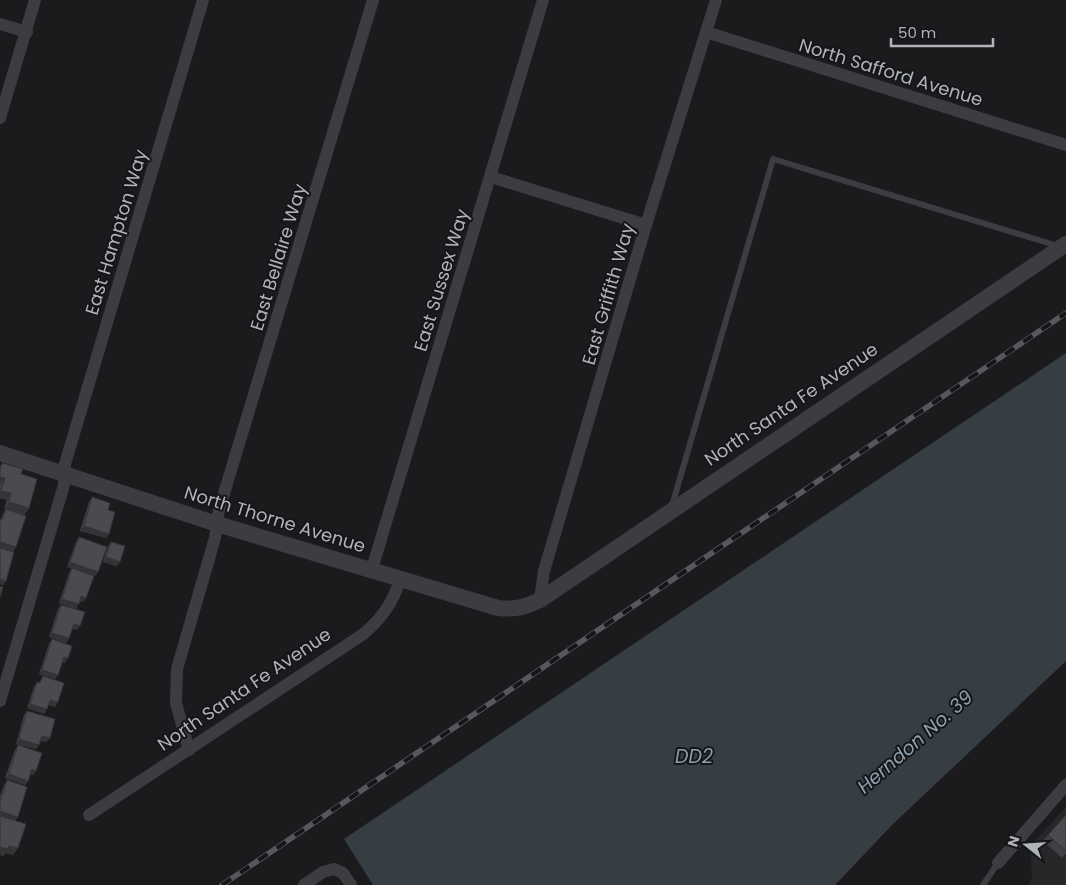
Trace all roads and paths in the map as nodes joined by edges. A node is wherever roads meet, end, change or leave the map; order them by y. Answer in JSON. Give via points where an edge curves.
{"nodes":[{"id":1,"x":36,"y":0,"type":"edge"},
{"id":2,"x":203,"y":0,"type":"edge"},
{"id":3,"x":373,"y":0,"type":"edge"},
{"id":4,"x":543,"y":0,"type":"edge"},
{"id":5,"x":716,"y":0,"type":"edge"},
{"id":6,"x":0,"y":24,"type":"edge"},
{"id":7,"x":26,"y":32,"type":"junction"},
{"id":8,"x":706,"y":32,"type":"junction"},
{"id":9,"x":0,"y":118,"type":"edge"},
{"id":10,"x":1066,"y":145,"type":"edge"},
{"id":11,"x":491,"y":177,"type":"junction"},
{"id":12,"x":646,"y":225,"type":"junction"},
{"id":13,"x":1064,"y":246,"type":"edge"},
{"id":14,"x":0,"y":453,"type":"edge"},
{"id":15,"x":64,"y":474,"type":"junction"},
{"id":16,"x":670,"y":510,"type":"junction"},
{"id":17,"x":217,"y":524,"type":"junction"},
{"id":18,"x":372,"y":569,"type":"junction"},
{"id":19,"x":401,"y":578,"type":"junction"},
{"id":20,"x":540,"y":600,"type":"junction"},
{"id":21,"x":0,"y":701,"type":"edge"},
{"id":22,"x":189,"y":750,"type":"junction"},
{"id":23,"x":1066,"y":784,"type":"edge"},
{"id":24,"x":89,"y":815,"type":"dead end"},
{"id":25,"x":998,"y":863,"type":"joint"},
{"id":26,"x":304,"y":885,"type":"edge"},
{"id":27,"x":351,"y":885,"type":"edge"},
{"id":28,"x":983,"y":885,"type":"edge"}],
"edges":[{"from":1,"to":7,"type":"street"},
{"from":2,"to":15,"type":"street","name":"East Hampton Way"},
{"from":3,"to":17,"type":"street","name":"East Bellaire Way"},
{"from":4,"to":11,"type":"street","name":"East Sussex Way"},
{"from":5,"to":8,"type":"street","name":"East Griffith Way"},
{"from":6,"to":7,"type":"street"},
{"from":7,"to":9,"type":"street"},
{"from":8,"to":10,"type":"street","name":"North Safford Avenue"},
{"from":8,"to":12,"type":"street","name":"East Griffith Way"},
{"from":11,"to":12,"type":"street"},
{"from":11,"to":18,"type":"street","name":"East Sussex Way"},
{"from":12,"to":20,"type":"street","name":"East Griffith Way","via":[[544,571]]},
{"from":13,"to":16,"type":"street","name":"North Santa Fe Avenue"},
{"from":13,"to":16,"type":"lane","via":[[773,159]]},
{"from":14,"to":15,"type":"street","name":"North Thorne Avenue"},
{"from":15,"to":17,"type":"street","name":"North Thorne Avenue"},
{"from":15,"to":21,"type":"street","name":"East Hampton Way","via":[[64,485]]},
{"from":16,"to":20,"type":"street","name":"North Santa Fe Avenue"},
{"from":17,"to":18,"type":"street","name":"North Thorne Avenue"},
{"from":17,"to":22,"type":"street","name":"East Bellaire Way","via":[[177,669],[176,703]]},
{"from":18,"to":19,"type":"street","name":"North Thorne Avenue"},
{"from":19,"to":20,"type":"street","name":"North Thorne Avenue","via":[[498,608],[525,607]]},
{"from":19,"to":22,"type":"street","name":"North Santa Fe Avenue","via":[[391,603],[374,625]]},
{"from":22,"to":24,"type":"street","name":"North Santa Fe Avenue"},
{"from":23,"to":25,"type":"street"},
{"from":25,"to":28,"type":"lane"},
{"from":26,"to":27,"type":"street","via":[[323,872],[334,869],[343,873]]}]}
